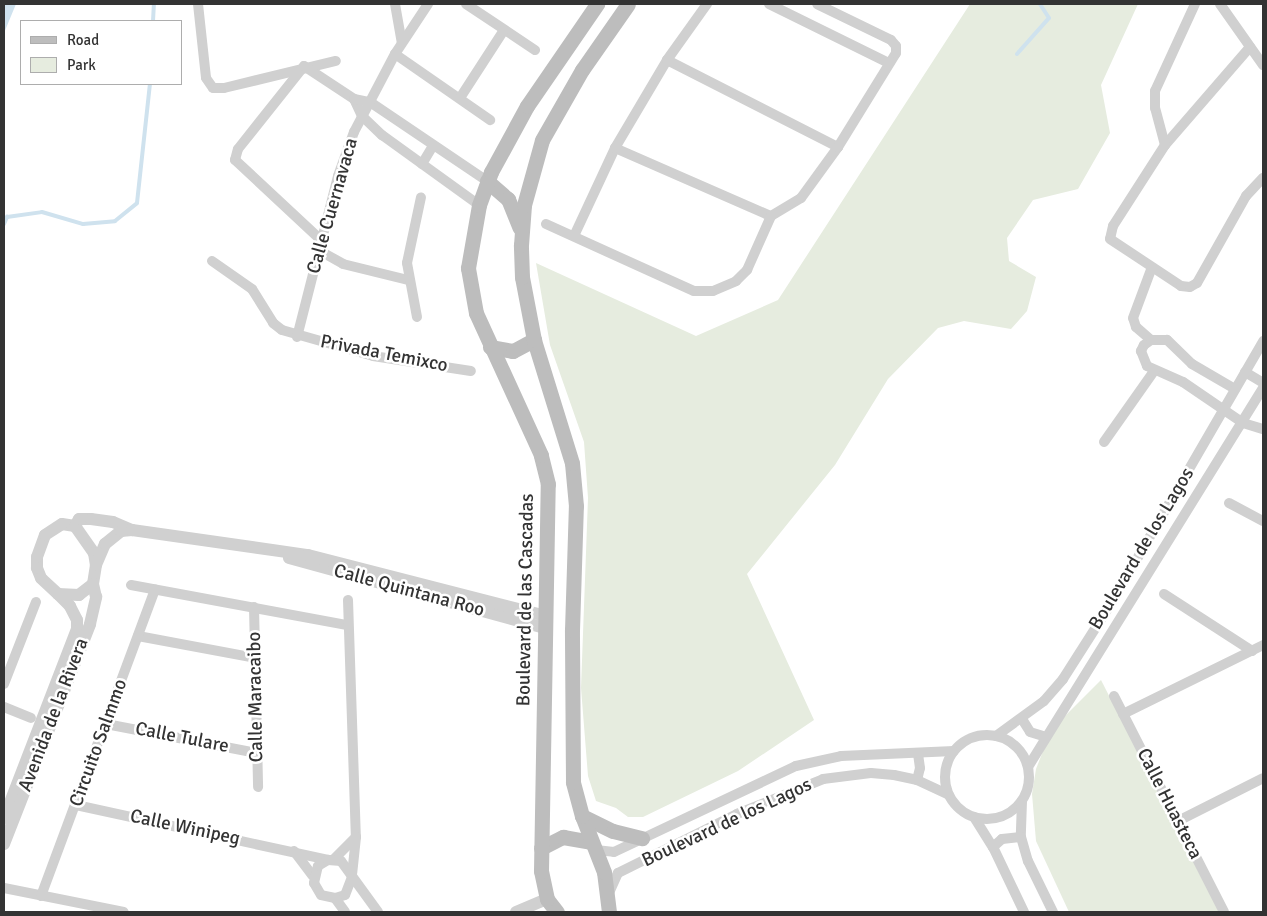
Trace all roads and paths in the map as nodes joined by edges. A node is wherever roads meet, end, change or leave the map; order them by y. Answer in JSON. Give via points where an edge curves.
{"nodes":[{"id":1,"x":200,"y":4,"type":"edge"},
{"id":2,"x":394,"y":4,"type":"edge"},
{"id":3,"x":428,"y":4,"type":"edge"},
{"id":4,"x":466,"y":4,"type":"edge"},
{"id":5,"x":597,"y":4,"type":"edge"},
{"id":6,"x":628,"y":4,"type":"edge"},
{"id":7,"x":707,"y":4,"type":"edge"},
{"id":8,"x":769,"y":4,"type":"edge"},
{"id":9,"x":817,"y":4,"type":"edge"},
{"id":10,"x":1195,"y":4,"type":"edge"},
{"id":11,"x":1220,"y":4,"type":"edge"},
{"id":12,"x":504,"y":30,"type":"junction"},
{"id":13,"x":402,"y":42,"type":"junction"},
{"id":14,"x":1250,"y":47,"type":"junction"},
{"id":15,"x":535,"y":50,"type":"dead end"},
{"id":16,"x":395,"y":54,"type":"junction"},
{"id":17,"x":667,"y":60,"type":"junction"},
{"id":18,"x":336,"y":61,"type":"dead end"},
{"id":19,"x":889,"y":63,"type":"junction"},
{"id":20,"x":1263,"y":65,"type":"edge"},
{"id":21,"x":304,"y":66,"type":"junction"},
{"id":22,"x":460,"y":98,"type":"junction"},
{"id":23,"x":354,"y":99,"type":"junction"},
{"id":24,"x":370,"y":102,"type":"junction"},
{"id":25,"x":362,"y":116,"type":"junction"},
{"id":26,"x":490,"y":120,"type":"dead end"},
{"id":27,"x":433,"y":146,"type":"junction"},
{"id":28,"x":838,"y":146,"type":"junction"},
{"id":29,"x":1164,"y":146,"type":"junction"},
{"id":30,"x":615,"y":148,"type":"junction"},
{"id":31,"x":422,"y":164,"type":"junction"},
{"id":32,"x":1263,"y":178,"type":"edge"},
{"id":33,"x":487,"y":181,"type":"junction"},
{"id":34,"x":421,"y":197,"type":"dead end"},
{"id":35,"x":479,"y":205,"type":"junction"},
{"id":36,"x":771,"y":216,"type":"junction"},
{"id":37,"x":546,"y":224,"type":"dead end"},
{"id":38,"x":522,"y":232,"type":"junction"},
{"id":39,"x":574,"y":236,"type":"junction"},
{"id":40,"x":321,"y":246,"type":"junction"},
{"id":41,"x":212,"y":261,"type":"dead end"},
{"id":42,"x":1152,"y":267,"type":"junction"},
{"id":43,"x":408,"y":280,"type":"junction"},
{"id":44,"x":417,"y":317,"type":"dead end"},
{"id":45,"x":297,"y":336,"type":"junction"},
{"id":46,"x":534,"y":340,"type":"junction"},
{"id":47,"x":1151,"y":340,"type":"junction"},
{"id":48,"x":1263,"y":341,"type":"edge"},
{"id":49,"x":490,"y":347,"type":"junction"},
{"id":50,"x":471,"y":371,"type":"dead end"},
{"id":51,"x":1154,"y":371,"type":"junction"},
{"id":52,"x":1245,"y":372,"type":"junction"},
{"id":53,"x":1263,"y":382,"type":"edge"},
{"id":54,"x":1263,"y":388,"type":"edge"},
{"id":55,"x":1235,"y":389,"type":"junction"},
{"id":56,"x":1224,"y":409,"type":"junction"},
{"id":57,"x":1243,"y":423,"type":"junction"},
{"id":58,"x":1263,"y":429,"type":"edge"},
{"id":59,"x":1104,"y":442,"type":"dead end"},
{"id":60,"x":1229,"y":503,"type":"dead end"},
{"id":61,"x":1263,"y":521,"type":"edge"},
{"id":62,"x":75,"y":526,"type":"junction"},
{"id":63,"x":132,"y":530,"type":"junction"},
{"id":64,"x":96,"y":565,"type":"junction"},
{"id":65,"x":93,"y":584,"type":"junction"},
{"id":66,"x":131,"y":584,"type":"dead end"},
{"id":67,"x":155,"y":589,"type":"junction"},
{"id":68,"x":58,"y":594,"type":"junction"},
{"id":69,"x":1164,"y":594,"type":"dead end"},
{"id":70,"x":348,"y":600,"type":"dead end"},
{"id":71,"x":36,"y":602,"type":"dead end"},
{"id":72,"x":254,"y":607,"type":"junction"},
{"id":73,"x":545,"y":622,"type":"junction"},
{"id":74,"x":348,"y":625,"type":"junction"},
{"id":75,"x":138,"y":636,"type":"junction"},
{"id":76,"x":1263,"y":645,"type":"edge"},
{"id":77,"x":1252,"y":651,"type":"junction"},
{"id":78,"x":255,"y":658,"type":"junction"},
{"id":79,"x":4,"y":684,"type":"edge"},
{"id":80,"x":1114,"y":696,"type":"dead end"},
{"id":81,"x":4,"y":707,"type":"edge"},
{"id":82,"x":52,"y":712,"type":"junction"},
{"id":83,"x":1123,"y":714,"type":"junction"},
{"id":84,"x":31,"y":718,"type":"dead end"},
{"id":85,"x":1022,"y":719,"type":"junction"},
{"id":86,"x":106,"y":724,"type":"junction"},
{"id":87,"x":996,"y":736,"type":"junction"},
{"id":88,"x":1046,"y":737,"type":"junction"},
{"id":89,"x":954,"y":751,"type":"junction"},
{"id":90,"x":257,"y":753,"type":"junction"},
{"id":91,"x":918,"y":754,"type":"junction"},
{"id":92,"x":1028,"y":767,"type":"junction"},
{"id":93,"x":1263,"y":778,"type":"edge"},
{"id":94,"x":916,"y":780,"type":"junction"},
{"id":95,"x":258,"y":787,"type":"dead end"},
{"id":96,"x":949,"y":795,"type":"junction"},
{"id":97,"x":1022,"y":801,"type":"junction"},
{"id":98,"x":76,"y":806,"type":"junction"},
{"id":99,"x":582,"y":816,"type":"junction"},
{"id":100,"x":974,"y":817,"type":"junction"},
{"id":101,"x":4,"y":818,"type":"edge"},
{"id":102,"x":1178,"y":821,"type":"junction"},
{"id":103,"x":356,"y":837,"type":"junction"},
{"id":104,"x":1021,"y":837,"type":"junction"},
{"id":105,"x":642,"y":838,"type":"junction"},
{"id":106,"x":4,"y":844,"type":"edge"},
{"id":107,"x":594,"y":846,"type":"junction"},
{"id":108,"x":993,"y":847,"type":"junction"},
{"id":109,"x":542,"y":848,"type":"junction"},
{"id":110,"x":294,"y":851,"type":"junction"},
{"id":111,"x":331,"y":860,"type":"junction"},
{"id":112,"x":352,"y":875,"type":"junction"},
{"id":113,"x":313,"y":876,"type":"junction"},
{"id":114,"x":4,"y":888,"type":"edge"},
{"id":115,"x":41,"y":896,"type":"junction"},
{"id":116,"x":608,"y":897,"type":"junction"},
{"id":117,"x":335,"y":898,"type":"junction"},
{"id":118,"x":547,"y":899,"type":"junction"},
{"id":119,"x":124,"y":912,"type":"edge"},
{"id":120,"x":345,"y":912,"type":"edge"},
{"id":121,"x":378,"y":912,"type":"edge"},
{"id":122,"x":516,"y":912,"type":"edge"},
{"id":123,"x":557,"y":912,"type":"edge"},
{"id":124,"x":609,"y":912,"type":"edge"},
{"id":125,"x":1024,"y":912,"type":"edge"},
{"id":126,"x":1053,"y":912,"type":"edge"},
{"id":127,"x":1224,"y":912,"type":"edge"}],
"edges":[{"from":1,"to":21,"type":"street","via":[[206,78],[213,88],[224,88]]},
{"from":2,"to":13,"type":"street"},
{"from":3,"to":13,"type":"street","name":"Calle Cuernavaca"},
{"from":4,"to":12,"type":"street"},
{"from":5,"to":33,"type":"main road","name":"Boulevard de las Cascadas","via":[[527,106]]},
{"from":6,"to":38,"type":"main road","via":[[582,70],[542,140],[531,172]]},
{"from":7,"to":17,"type":"street"},
{"from":8,"to":19,"type":"street"},
{"from":9,"to":19,"type":"street","via":[[891,40],[896,46],[896,53]]},
{"from":10,"to":29,"type":"street","via":[[1155,91],[1155,108]]},
{"from":11,"to":14,"type":"street"},
{"from":12,"to":15,"type":"street"},
{"from":12,"to":22,"type":"street"},
{"from":13,"to":16,"type":"street","name":"Calle Cuernavaca"},
{"from":14,"to":20,"type":"street"},
{"from":14,"to":29,"type":"street"},
{"from":16,"to":22,"type":"street"},
{"from":16,"to":24,"type":"street","name":"Calle Cuernavaca"},
{"from":17,"to":28,"type":"street"},
{"from":17,"to":30,"type":"street"},
{"from":18,"to":21,"type":"street"},
{"from":19,"to":28,"type":"street"},
{"from":21,"to":23,"type":"street"},
{"from":21,"to":40,"type":"street","via":[[238,149],[235,160]]},
{"from":22,"to":26,"type":"street"},
{"from":23,"to":24,"type":"street"},
{"from":23,"to":25,"type":"street"},
{"from":24,"to":25,"type":"street","name":"Calle Cuernavaca"},
{"from":24,"to":27,"type":"street"},
{"from":25,"to":31,"type":"street"},
{"from":25,"to":40,"type":"street","name":"Calle Cuernavaca","via":[[338,176]]},
{"from":27,"to":31,"type":"street"},
{"from":27,"to":33,"type":"street"},
{"from":28,"to":36,"type":"street","via":[[801,198]]},
{"from":29,"to":42,"type":"street","via":[[1110,232],[1110,239]]},
{"from":30,"to":36,"type":"street"},
{"from":30,"to":39,"type":"street"},
{"from":31,"to":35,"type":"street"},
{"from":32,"to":42,"type":"street","via":[[1228,222],[1197,283],[1190,287],[1180,286]]},
{"from":33,"to":35,"type":"main road","name":"Boulevard de las Cascadas"},
{"from":33,"to":38,"type":"main road","via":[[508,198]]},
{"from":34,"to":43,"type":"street","via":[[410,245]]},
{"from":35,"to":49,"type":"main road","name":"Boulevard de las Cascadas","via":[[468,268],[474,306]]},
{"from":36,"to":39,"type":"street","via":[[746,270],[736,281],[713,291],[694,290]]},
{"from":37,"to":39,"type":"street"},
{"from":38,"to":46,"type":"main road","via":[[522,277]]},
{"from":40,"to":43,"type":"street","via":[[343,264]]},
{"from":40,"to":45,"type":"street","name":"Calle Cuernavaca"},
{"from":41,"to":45,"type":"street","name":"Privada Temixco","via":[[252,289],[273,322]]},
{"from":42,"to":47,"type":"street","via":[[1133,318],[1136,328]]},
{"from":43,"to":44,"type":"street"},
{"from":45,"to":50,"type":"street","name":"Privada Temixco","via":[[373,356]]},
{"from":46,"to":49,"type":"main road","via":[[514,351]]},
{"from":46,"to":99,"type":"main road","via":[[572,463],[576,506],[572,630],[573,782]]},
{"from":47,"to":51,"type":"street","via":[[1141,352],[1147,366]]},
{"from":47,"to":55,"type":"street","via":[[1167,340],[1192,364]]},
{"from":48,"to":52,"type":"street","name":"Boulevard de los Lagos"},
{"from":49,"to":73,"type":"main road","name":"Boulevard de las Cascadas","via":[[541,455],[548,484]]},
{"from":51,"to":56,"type":"street","via":[[1183,382]]},
{"from":51,"to":59,"type":"street"},
{"from":52,"to":53,"type":"street"},
{"from":52,"to":55,"type":"street","name":"Boulevard de los Lagos"},
{"from":54,"to":57,"type":"street","name":"Boulevard de los Lagos"},
{"from":55,"to":56,"type":"street","name":"Boulevard de los Lagos"},
{"from":56,"to":57,"type":"street"},
{"from":56,"to":85,"type":"street","name":"Boulevard de los Lagos","via":[[1112,602],[1063,679]]},
{"from":57,"to":58,"type":"street"},
{"from":57,"to":88,"type":"street","name":"Boulevard de los Lagos"},
{"from":60,"to":61,"type":"street"},
{"from":62,"to":63,"type":"street","name":"Calle Quintana Roo","via":[[79,519],[90,519],[113,522]]},
{"from":62,"to":64,"type":"street","via":[[89,543]]},
{"from":62,"to":68,"type":"street","via":[[62,524],[45,535],[36,557],[41,578]]},
{"from":63,"to":64,"type":"street","via":[[121,531],[105,544]]},
{"from":63,"to":73,"type":"street","name":"Calle Quintana Roo","via":[[308,555]]},
{"from":64,"to":65,"type":"street"},
{"from":65,"to":68,"type":"street","via":[[79,595]]},
{"from":65,"to":82,"type":"street","name":"Avenida de la Rivera","via":[[96,597],[90,624]]},
{"from":66,"to":67,"type":"street"},
{"from":67,"to":72,"type":"street"},
{"from":67,"to":75,"type":"street","name":"Circuito Salmmo"},
{"from":68,"to":82,"type":"street","name":"Avenida de la Rivera","via":[[74,612],[77,629]]},
{"from":69,"to":77,"type":"street"},
{"from":70,"to":74,"type":"street"},
{"from":71,"to":79,"type":"street"},
{"from":72,"to":74,"type":"street"},
{"from":72,"to":78,"type":"street","name":"Calle Maracaibo"},
{"from":73,"to":109,"type":"main road","name":"Boulevard de las Cascadas"},
{"from":74,"to":103,"type":"street"},
{"from":75,"to":78,"type":"street"},
{"from":75,"to":86,"type":"street","name":"Circuito Salmmo"},
{"from":76,"to":77,"type":"street"},
{"from":77,"to":83,"type":"street"},
{"from":78,"to":90,"type":"street","name":"Calle Maracaibo"},
{"from":80,"to":83,"type":"street","name":"Calle Huasteca"},
{"from":81,"to":84,"type":"street"},
{"from":82,"to":101,"type":"street","name":"Avenida de la Rivera"},
{"from":82,"to":106,"type":"street","name":"Avenida de la Rivera"},
{"from":83,"to":102,"type":"street","name":"Calle Huasteca"},
{"from":85,"to":87,"type":"street","name":"Boulevard de los Lagos"},
{"from":85,"to":88,"type":"street","via":[[1030,732]]},
{"from":86,"to":90,"type":"street","name":"Calle Tulare"},
{"from":86,"to":98,"type":"street","name":"Circuito Salmmo"},
{"from":87,"to":89,"type":"street","via":[[973,738]]},
{"from":87,"to":92,"type":"street","via":[[1017,747]]},
{"from":88,"to":92,"type":"street","name":"Boulevard de los Lagos"},
{"from":89,"to":91,"type":"street","name":"Boulevard de los Lagos"},
{"from":89,"to":96,"type":"street","via":[[945,772]]},
{"from":90,"to":95,"type":"street","name":"Calle Maracaibo"},
{"from":91,"to":94,"type":"street","via":[[920,768]]},
{"from":91,"to":105,"type":"street","name":"Boulevard de los Lagos","via":[[841,756],[796,766]]},
{"from":92,"to":97,"type":"street","via":[[1028,790]]},
{"from":93,"to":102,"type":"street"},
{"from":94,"to":96,"type":"street","name":"Boulevard de los Lagos"},
{"from":94,"to":116,"type":"street","name":"Boulevard de los Lagos","via":[[871,773],[823,779],[784,793],[618,873]]},
{"from":96,"to":100,"type":"street","via":[[959,809]]},
{"from":97,"to":100,"type":"street","via":[[1001,817]]},
{"from":97,"to":104,"type":"street"},
{"from":98,"to":110,"type":"street","name":"Calle Winipeg"},
{"from":98,"to":115,"type":"street","name":"Circuito Salmmo"},
{"from":99,"to":105,"type":"main road","via":[[613,831]]},
{"from":99,"to":107,"type":"main road"},
{"from":100,"to":108,"type":"street"},
{"from":102,"to":127,"type":"street","name":"Calle Huasteca"},
{"from":103,"to":111,"type":"street"},
{"from":103,"to":112,"type":"street"},
{"from":104,"to":108,"type":"street","via":[[1002,839]]},
{"from":104,"to":126,"type":"street","via":[[1028,861]]},
{"from":105,"to":107,"type":"street","name":"Boulevard de los Lagos","via":[[607,853]]},
{"from":107,"to":109,"type":"main road","via":[[562,836]]},
{"from":107,"to":116,"type":"main road","via":[[604,872]]},
{"from":108,"to":125,"type":"street"},
{"from":109,"to":118,"type":"main road","name":"Boulevard de las Cascadas","via":[[542,883]]},
{"from":110,"to":111,"type":"street","name":"Calle Winipeg"},
{"from":110,"to":113,"type":"street"},
{"from":111,"to":112,"type":"street","via":[[342,861]]},
{"from":111,"to":113,"type":"street","via":[[318,866]]},
{"from":112,"to":117,"type":"street","via":[[345,895]]},
{"from":112,"to":121,"type":"street"},
{"from":113,"to":117,"type":"street","via":[[316,890]]},
{"from":114,"to":115,"type":"street"},
{"from":115,"to":119,"type":"street"},
{"from":116,"to":124,"type":"main road"},
{"from":117,"to":120,"type":"street"},
{"from":118,"to":122,"type":"street"},
{"from":118,"to":123,"type":"main road","name":"Boulevard de las Cascadas"}]}
